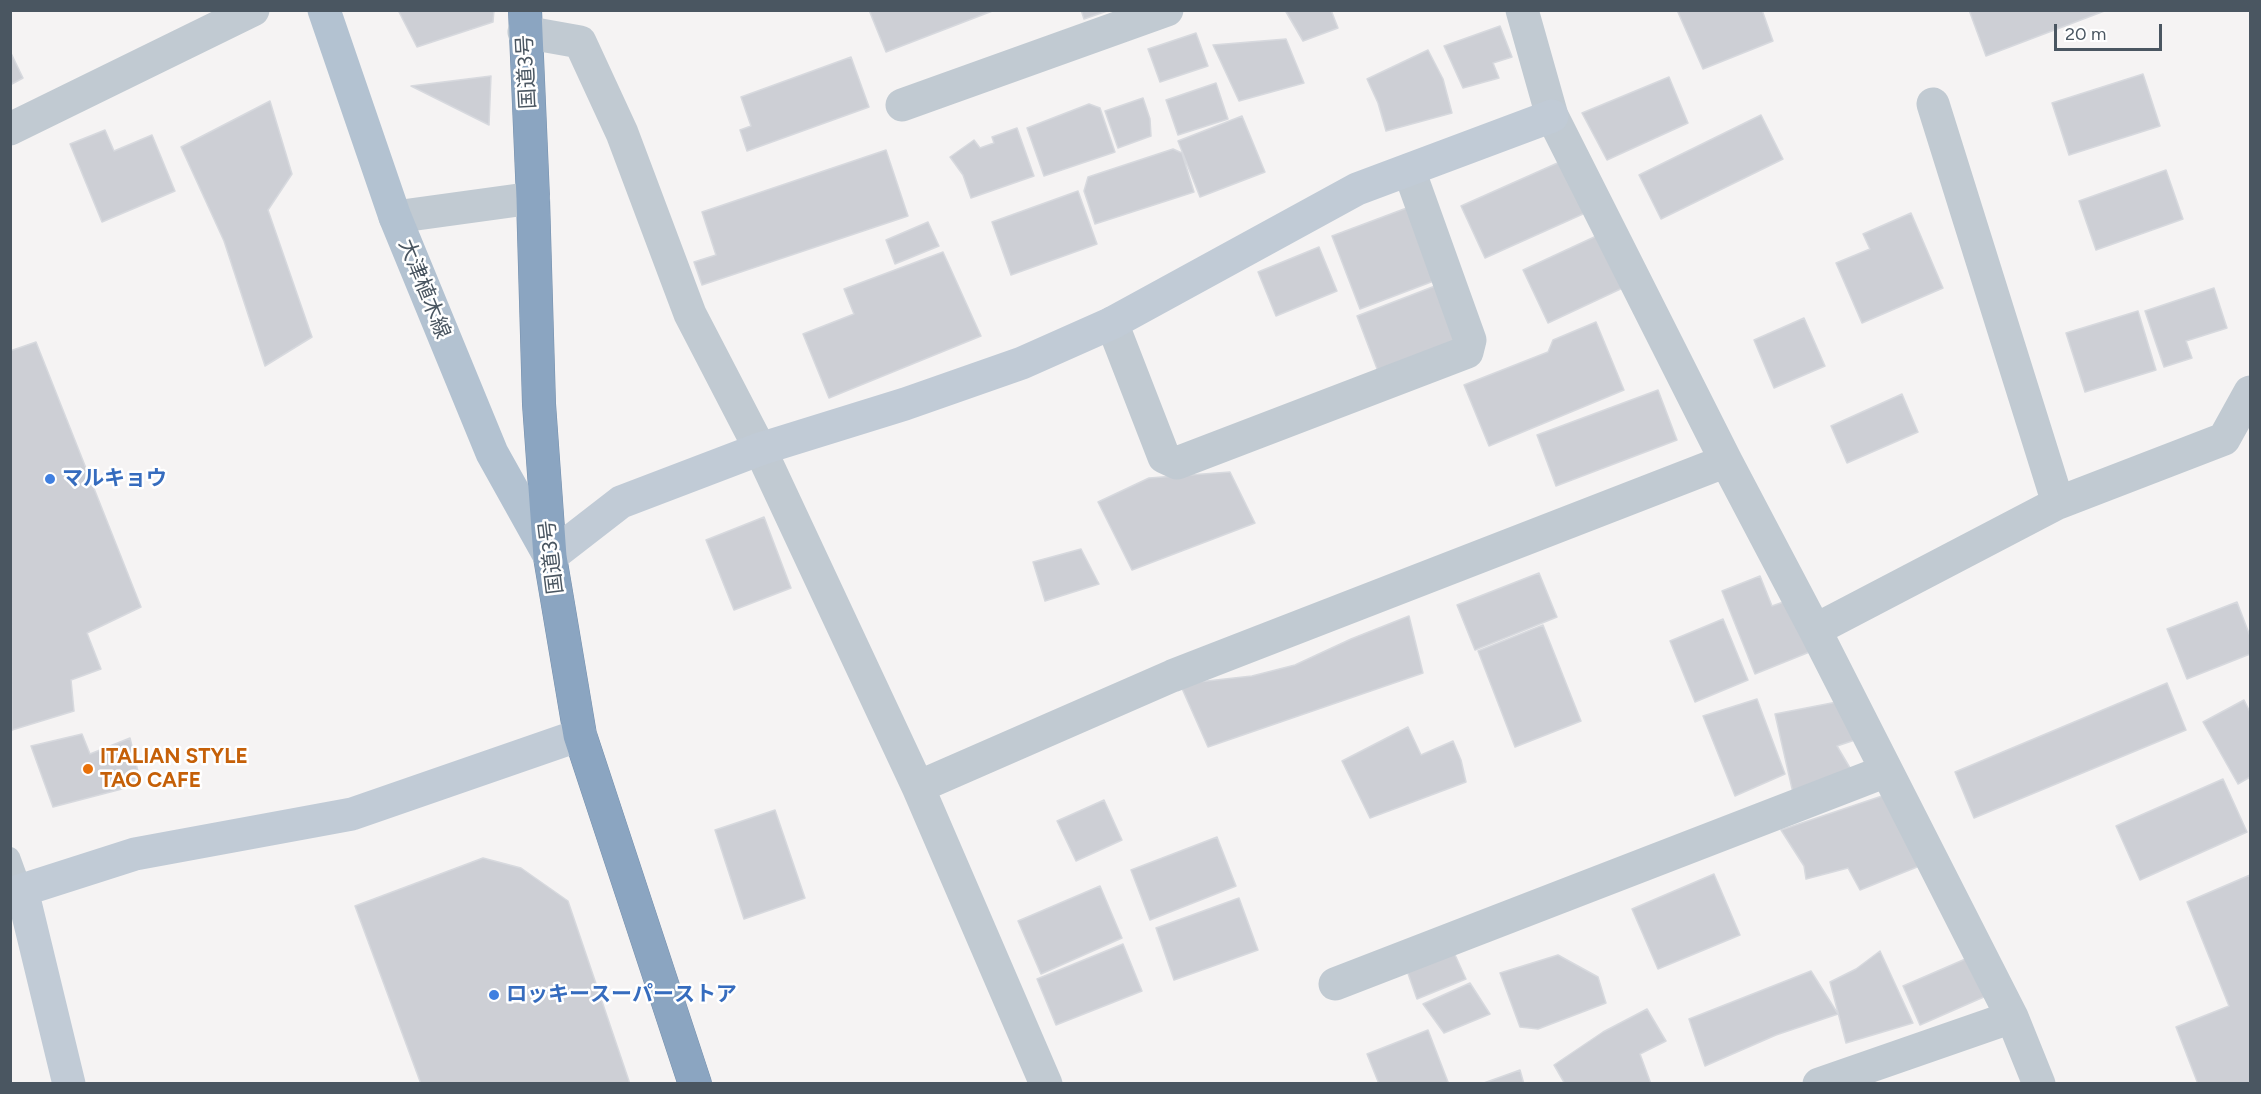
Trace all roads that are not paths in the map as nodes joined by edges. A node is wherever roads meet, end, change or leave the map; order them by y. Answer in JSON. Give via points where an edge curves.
{"nodes":[{"id":1,"x":253,"y":10,"type":"edge"},
{"id":2,"x":324,"y":10,"type":"edge"},
{"id":3,"x":1167,"y":10,"type":"edge"},
{"id":4,"x":1522,"y":10,"type":"edge"},
{"id":5,"x":524,"y":21,"type":"edge"},
{"id":6,"x":1933,"y":104,"type":"dead end"},
{"id":7,"x":902,"y":105,"type":"dead end"},
{"id":8,"x":1552,"y":116,"type":"junction"},
{"id":9,"x":10,"y":129,"type":"edge"},
{"id":10,"x":1409,"y":170,"type":"junction"},
{"id":11,"x":533,"y":198,"type":"junction"},
{"id":12,"x":395,"y":216,"type":"junction"},
{"id":13,"x":1112,"y":323,"type":"junction"},
{"id":14,"x":2250,"y":392,"type":"edge"},
{"id":15,"x":760,"y":449,"type":"junction"},
{"id":16,"x":1726,"y":461,"type":"junction"},
{"id":17,"x":2058,"y":504,"type":"junction"},
{"id":18,"x":550,"y":556,"type":"junction"},
{"id":19,"x":1815,"y":630,"type":"junction"},
{"id":20,"x":580,"y":735,"type":"junction"},
{"id":21,"x":1886,"y":771,"type":"junction"},
{"id":22,"x":918,"y":787,"type":"junction"},
{"id":23,"x":10,"y":857,"type":"edge"},
{"id":24,"x":16,"y":892,"type":"edge"},
{"id":25,"x":1335,"y":984,"type":"dead end"},
{"id":26,"x":2012,"y":1017,"type":"junction"},
{"id":27,"x":69,"y":1083,"type":"edge"},
{"id":28,"x":695,"y":1083,"type":"edge"},
{"id":29,"x":1046,"y":1083,"type":"edge"},
{"id":30,"x":1819,"y":1083,"type":"edge"},
{"id":31,"x":2039,"y":1083,"type":"edge"}],
"edges":[{"from":1,"to":9,"type":"street"},
{"from":2,"to":12,"type":"main road","name":"大津植木線"},
{"from":3,"to":7,"type":"street"},
{"from":4,"to":8,"type":"street"},
{"from":5,"to":11,"type":"highway","name":"国道3号"},
{"from":5,"to":15,"type":"street","via":[[580,42],[622,133],[690,314]]},
{"from":6,"to":17,"type":"street"},
{"from":8,"to":10,"type":"street"},
{"from":8,"to":16,"type":"street"},
{"from":10,"to":13,"type":"street","via":[[1357,189]]},
{"from":10,"to":13,"type":"street","via":[[1470,340],[1467,352],[1177,463],[1164,457]]},
{"from":11,"to":12,"type":"street"},
{"from":11,"to":18,"type":"highway","name":"国道3号","via":[[539,404]]},
{"from":12,"to":18,"type":"main road","name":"大津植木線","via":[[492,453]]},
{"from":13,"to":15,"type":"street","via":[[1000,370]]},
{"from":14,"to":17,"type":"street","via":[[2224,439]]},
{"from":15,"to":18,"type":"street","via":[[621,502]]},
{"from":15,"to":22,"type":"street"},
{"from":16,"to":19,"type":"street"},
{"from":16,"to":22,"type":"street","via":[[1172,676]]},
{"from":17,"to":19,"type":"street"},
{"from":18,"to":20,"type":"highway","name":"国道3号"},
{"from":19,"to":21,"type":"street"},
{"from":20,"to":24,"type":"street","via":[[352,814],[135,854]]},
{"from":20,"to":28,"type":"highway","name":"国道3号"},
{"from":21,"to":25,"type":"street"},
{"from":21,"to":26,"type":"street"},
{"from":22,"to":29,"type":"street"},
{"from":23,"to":24,"type":"lane"},
{"from":24,"to":27,"type":"street"},
{"from":26,"to":30,"type":"street"},
{"from":26,"to":31,"type":"street"}]}
